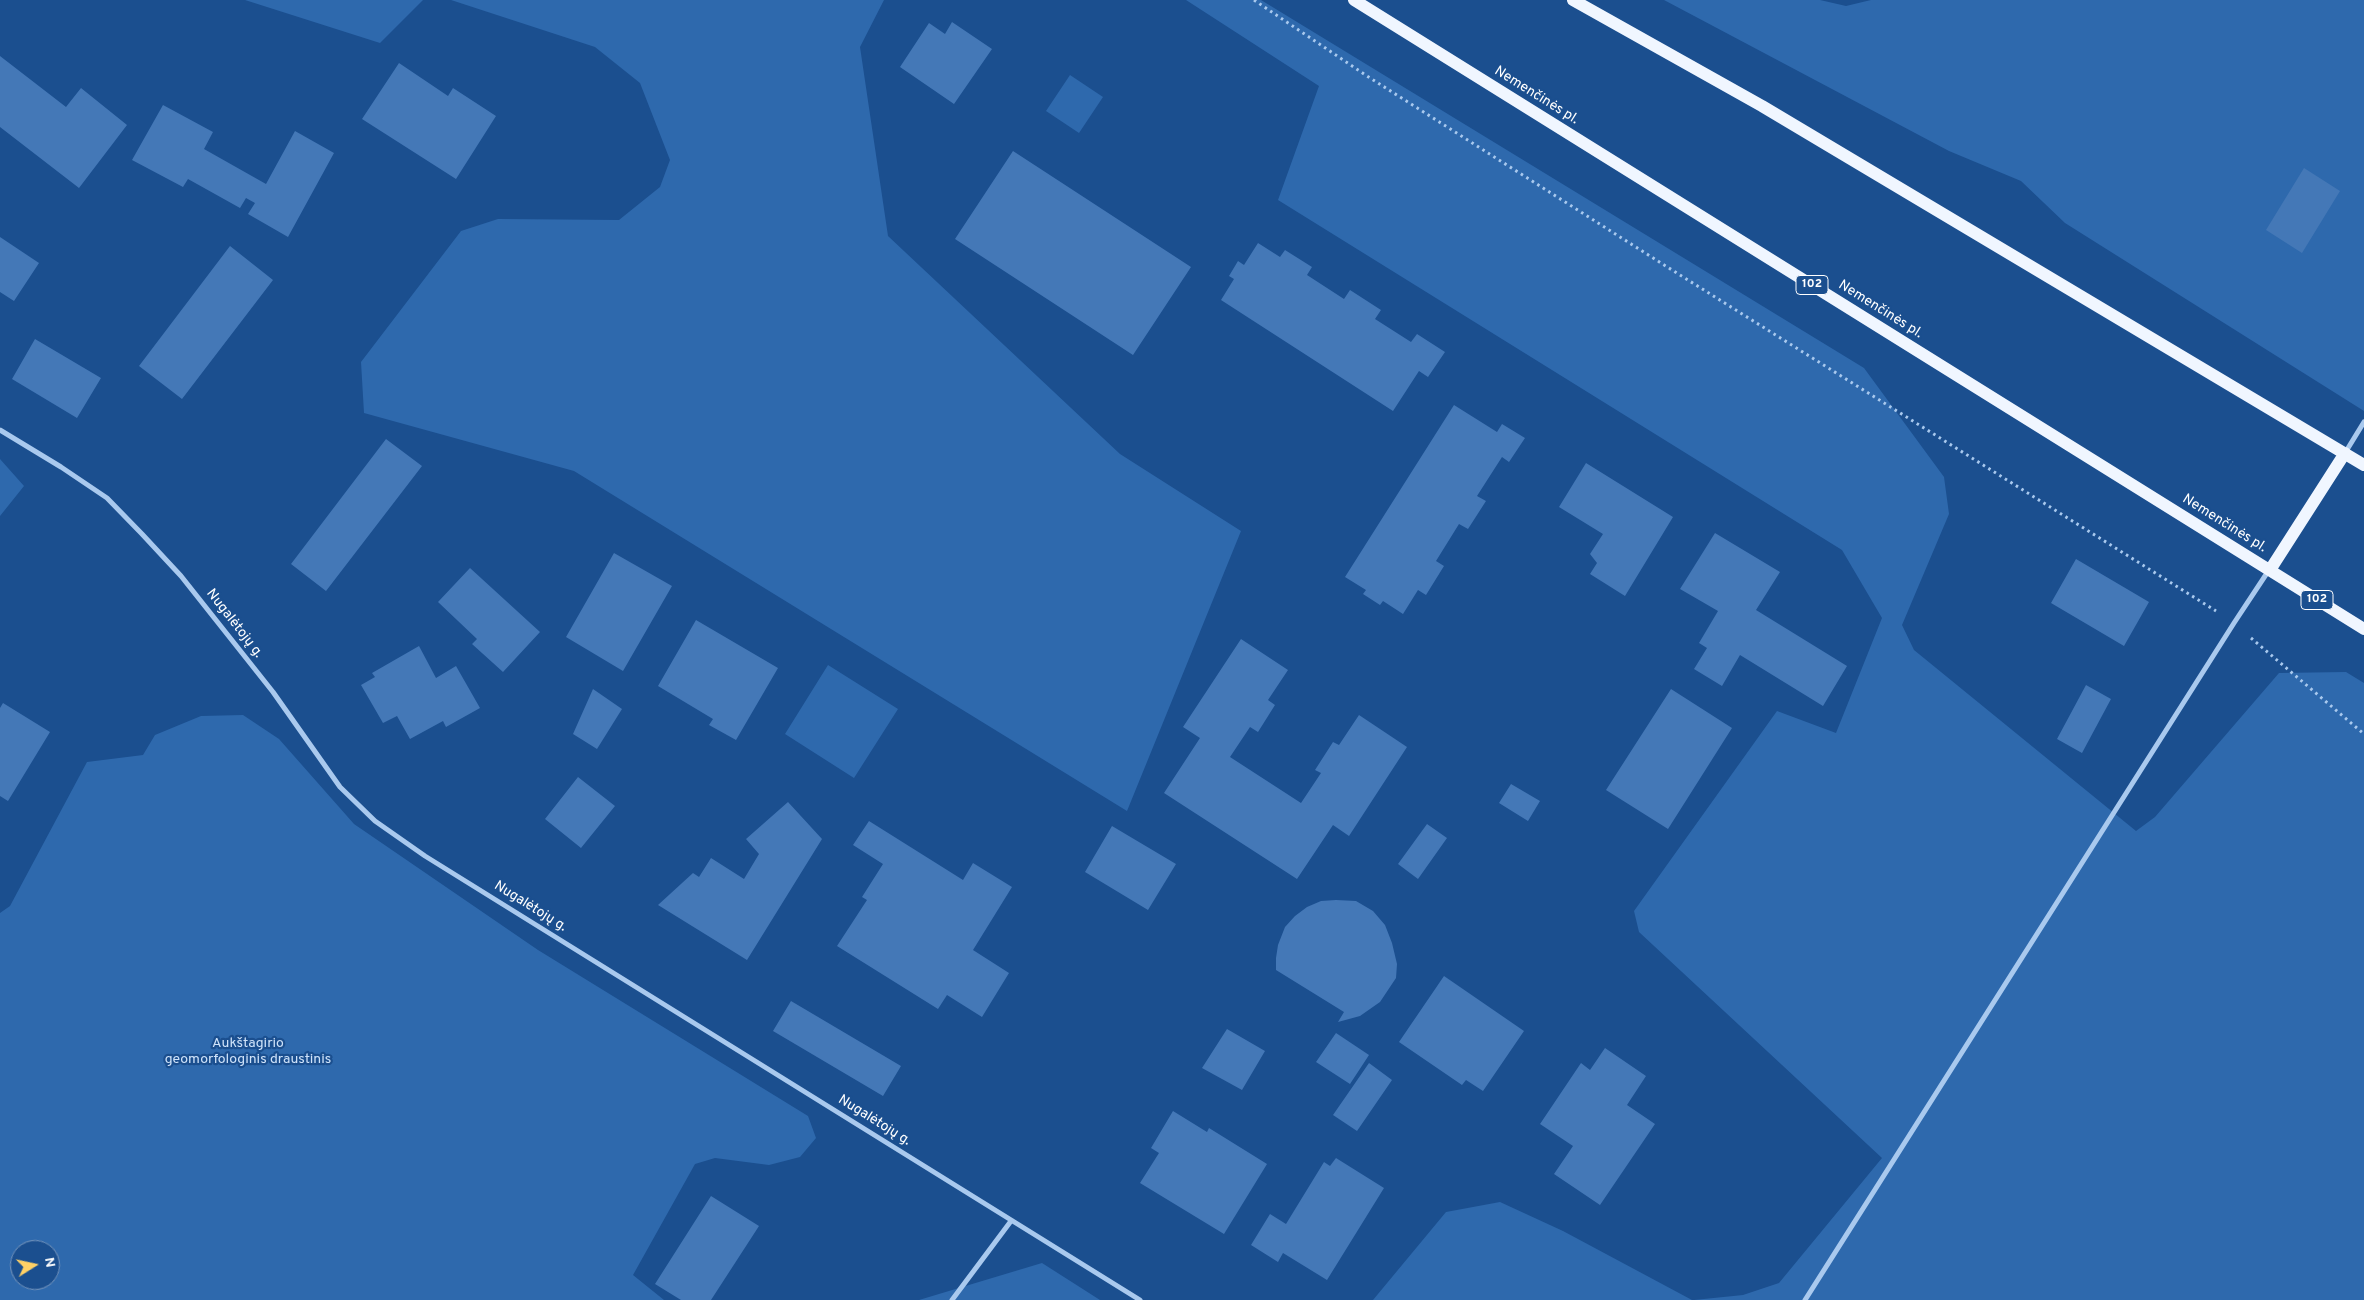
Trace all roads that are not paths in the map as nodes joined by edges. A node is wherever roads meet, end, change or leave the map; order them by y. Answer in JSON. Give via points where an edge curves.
{"nodes":[{"id":1,"x":1354,"y":0,"type":"edge"},
{"id":2,"x":1573,"y":0,"type":"edge"},
{"id":3,"x":2364,"y":422,"type":"edge"},
{"id":4,"x":0,"y":430,"type":"edge"},
{"id":5,"x":2345,"y":453,"type":"junction"},
{"id":6,"x":2364,"y":465,"type":"edge"},
{"id":7,"x":2270,"y":570,"type":"junction"},
{"id":8,"x":2364,"y":629,"type":"edge"},
{"id":9,"x":1012,"y":1221,"type":"junction"},
{"id":10,"x":952,"y":1300,"type":"edge"},
{"id":11,"x":1140,"y":1300,"type":"edge"},
{"id":12,"x":1805,"y":1300,"type":"edge"}],
"edges":[{"from":1,"to":7,"type":"main road","name":"Nemenčinės pl.","number":"102"},
{"from":2,"to":5,"type":"main road","via":[[1762,106]]},
{"from":3,"to":5,"type":"street"},
{"from":4,"to":9,"type":"street","name":"Nugalėtojų g.","via":[[107,498],[142,534],[182,576],[274,692],[340,787],[375,821],[425,856]]},
{"from":5,"to":6,"type":"main road"},
{"from":5,"to":7,"type":"main road"},
{"from":7,"to":8,"type":"main road","name":"Nemenčinės pl.","number":"102"},
{"from":7,"to":12,"type":"street"},
{"from":9,"to":10,"type":"street"},
{"from":9,"to":11,"type":"street","name":"Nugalėtojų g."}]}
